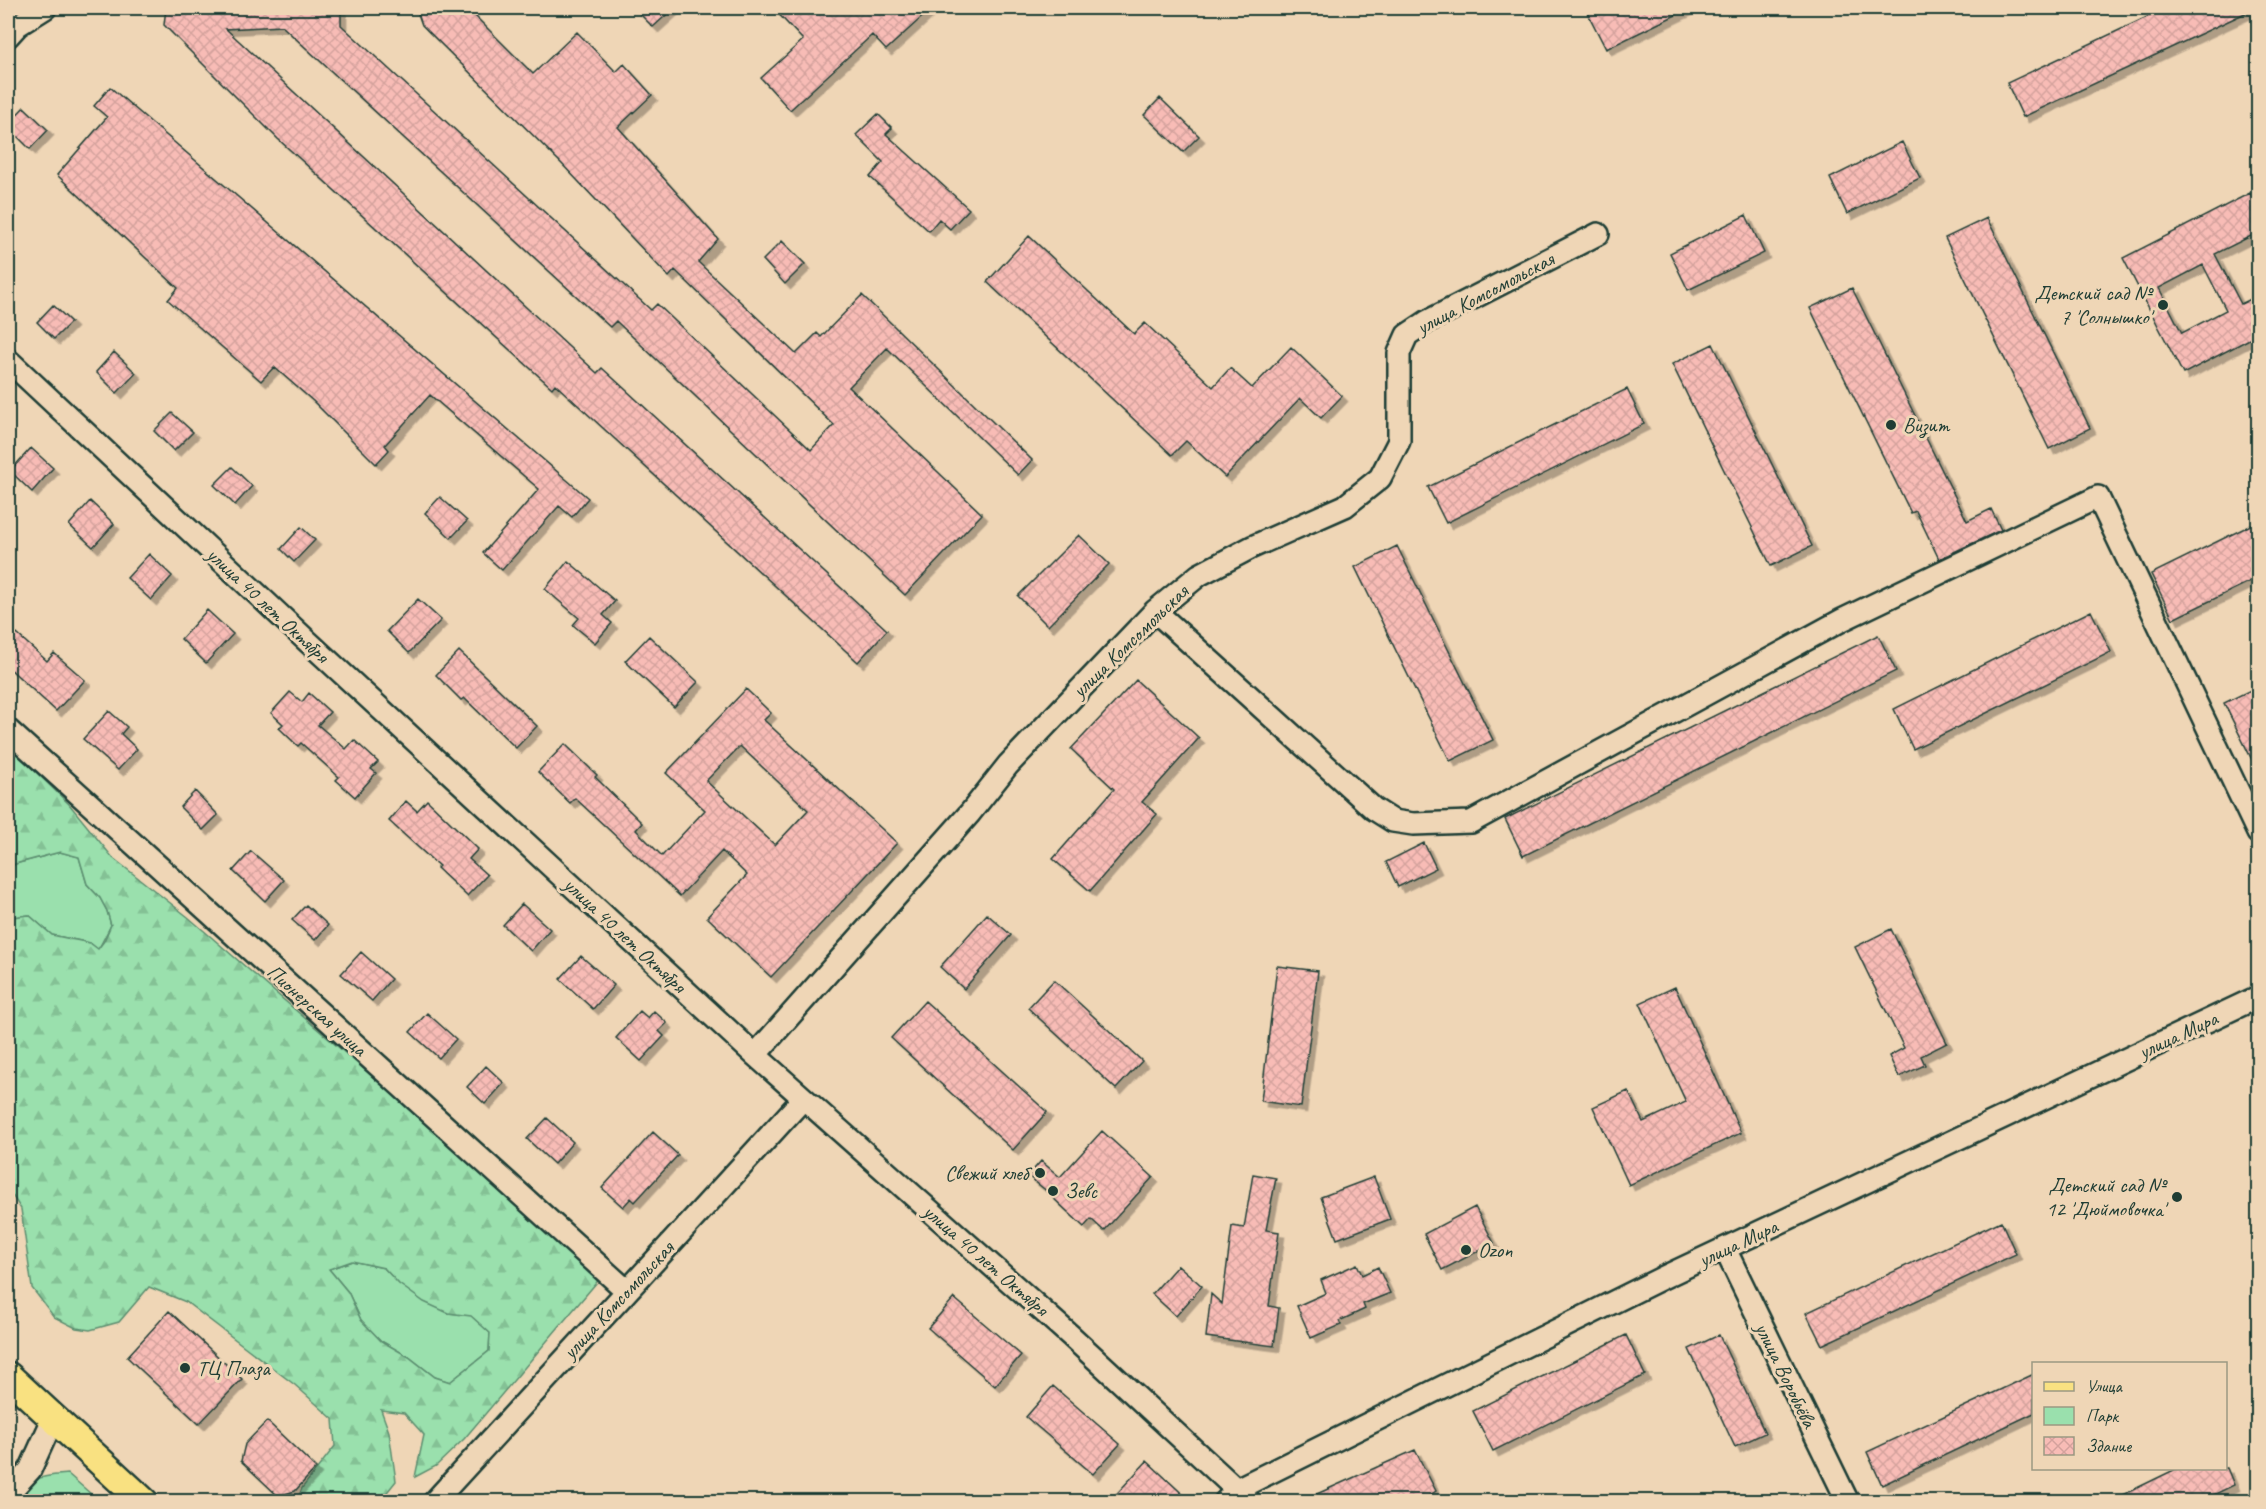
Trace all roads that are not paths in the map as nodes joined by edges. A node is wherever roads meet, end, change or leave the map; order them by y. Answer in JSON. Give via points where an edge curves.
{"nodes":[{"id":1,"x":45,"y":8,"type":"edge"},
{"id":2,"x":11,"y":24,"type":"edge"},
{"id":3,"x":1598,"y":234,"type":"dead end"},
{"id":4,"x":8,"y":360,"type":"edge"},
{"id":5,"x":1155,"y":611,"type":"junction"},
{"id":6,"x":8,"y":730,"type":"edge"},
{"id":7,"x":2259,"y":833,"type":"edge"},
{"id":8,"x":2259,"y":997,"type":"edge"},
{"id":9,"x":755,"y":1055,"type":"junction"},
{"id":10,"x":803,"y":1099,"type":"junction"},
{"id":11,"x":1725,"y":1249,"type":"junction"},
{"id":12,"x":627,"y":1291,"type":"junction"},
{"id":13,"x":8,"y":1376,"type":"edge"},
{"id":14,"x":53,"y":1419,"type":"junction"},
{"id":15,"x":8,"y":1494,"type":"edge"},
{"id":16,"x":1237,"y":1497,"type":"edge"},
{"id":17,"x":144,"y":1502,"type":"edge"},
{"id":18,"x":434,"y":1502,"type":"edge"},
{"id":19,"x":1848,"y":1502,"type":"edge"}],
"edges":[{"from":1,"to":2,"type":"street"},
{"from":3,"to":5,"type":"street","name":"улица Комсомольская","via":[[1407,335],[1399,353],[1399,441],[1380,478],[1345,506],[1252,547],[1199,576]]},
{"from":4,"to":9,"type":"street","name":"улица 40 лет Октября"},
{"from":5,"to":7,"type":"street","via":[[1374,809],[1393,821],[1413,824],[1471,822],[1842,620],[2098,497]]},
{"from":5,"to":9,"type":"street","name":"улица Комсомольская","via":[[1022,749]]},
{"from":6,"to":12,"type":"street","name":"Пионерская улица"},
{"from":8,"to":11,"type":"street","name":"улица Мира"},
{"from":9,"to":10,"type":"street","name":"улица 40 лет Октября"},
{"from":10,"to":12,"type":"street","name":"улица Комсомольская"},
{"from":10,"to":16,"type":"street","name":"улица 40 лет Октября","via":[[1071,1336]]},
{"from":11,"to":16,"type":"street","name":"улица Мира"},
{"from":11,"to":19,"type":"street","name":"улица Воробьёва"},
{"from":12,"to":18,"type":"street","name":"улица Комсомольская"},
{"from":13,"to":14,"type":"main road"},
{"from":14,"to":15,"type":"street","via":[[30,1470]]},
{"from":14,"to":17,"type":"main road"}]}
